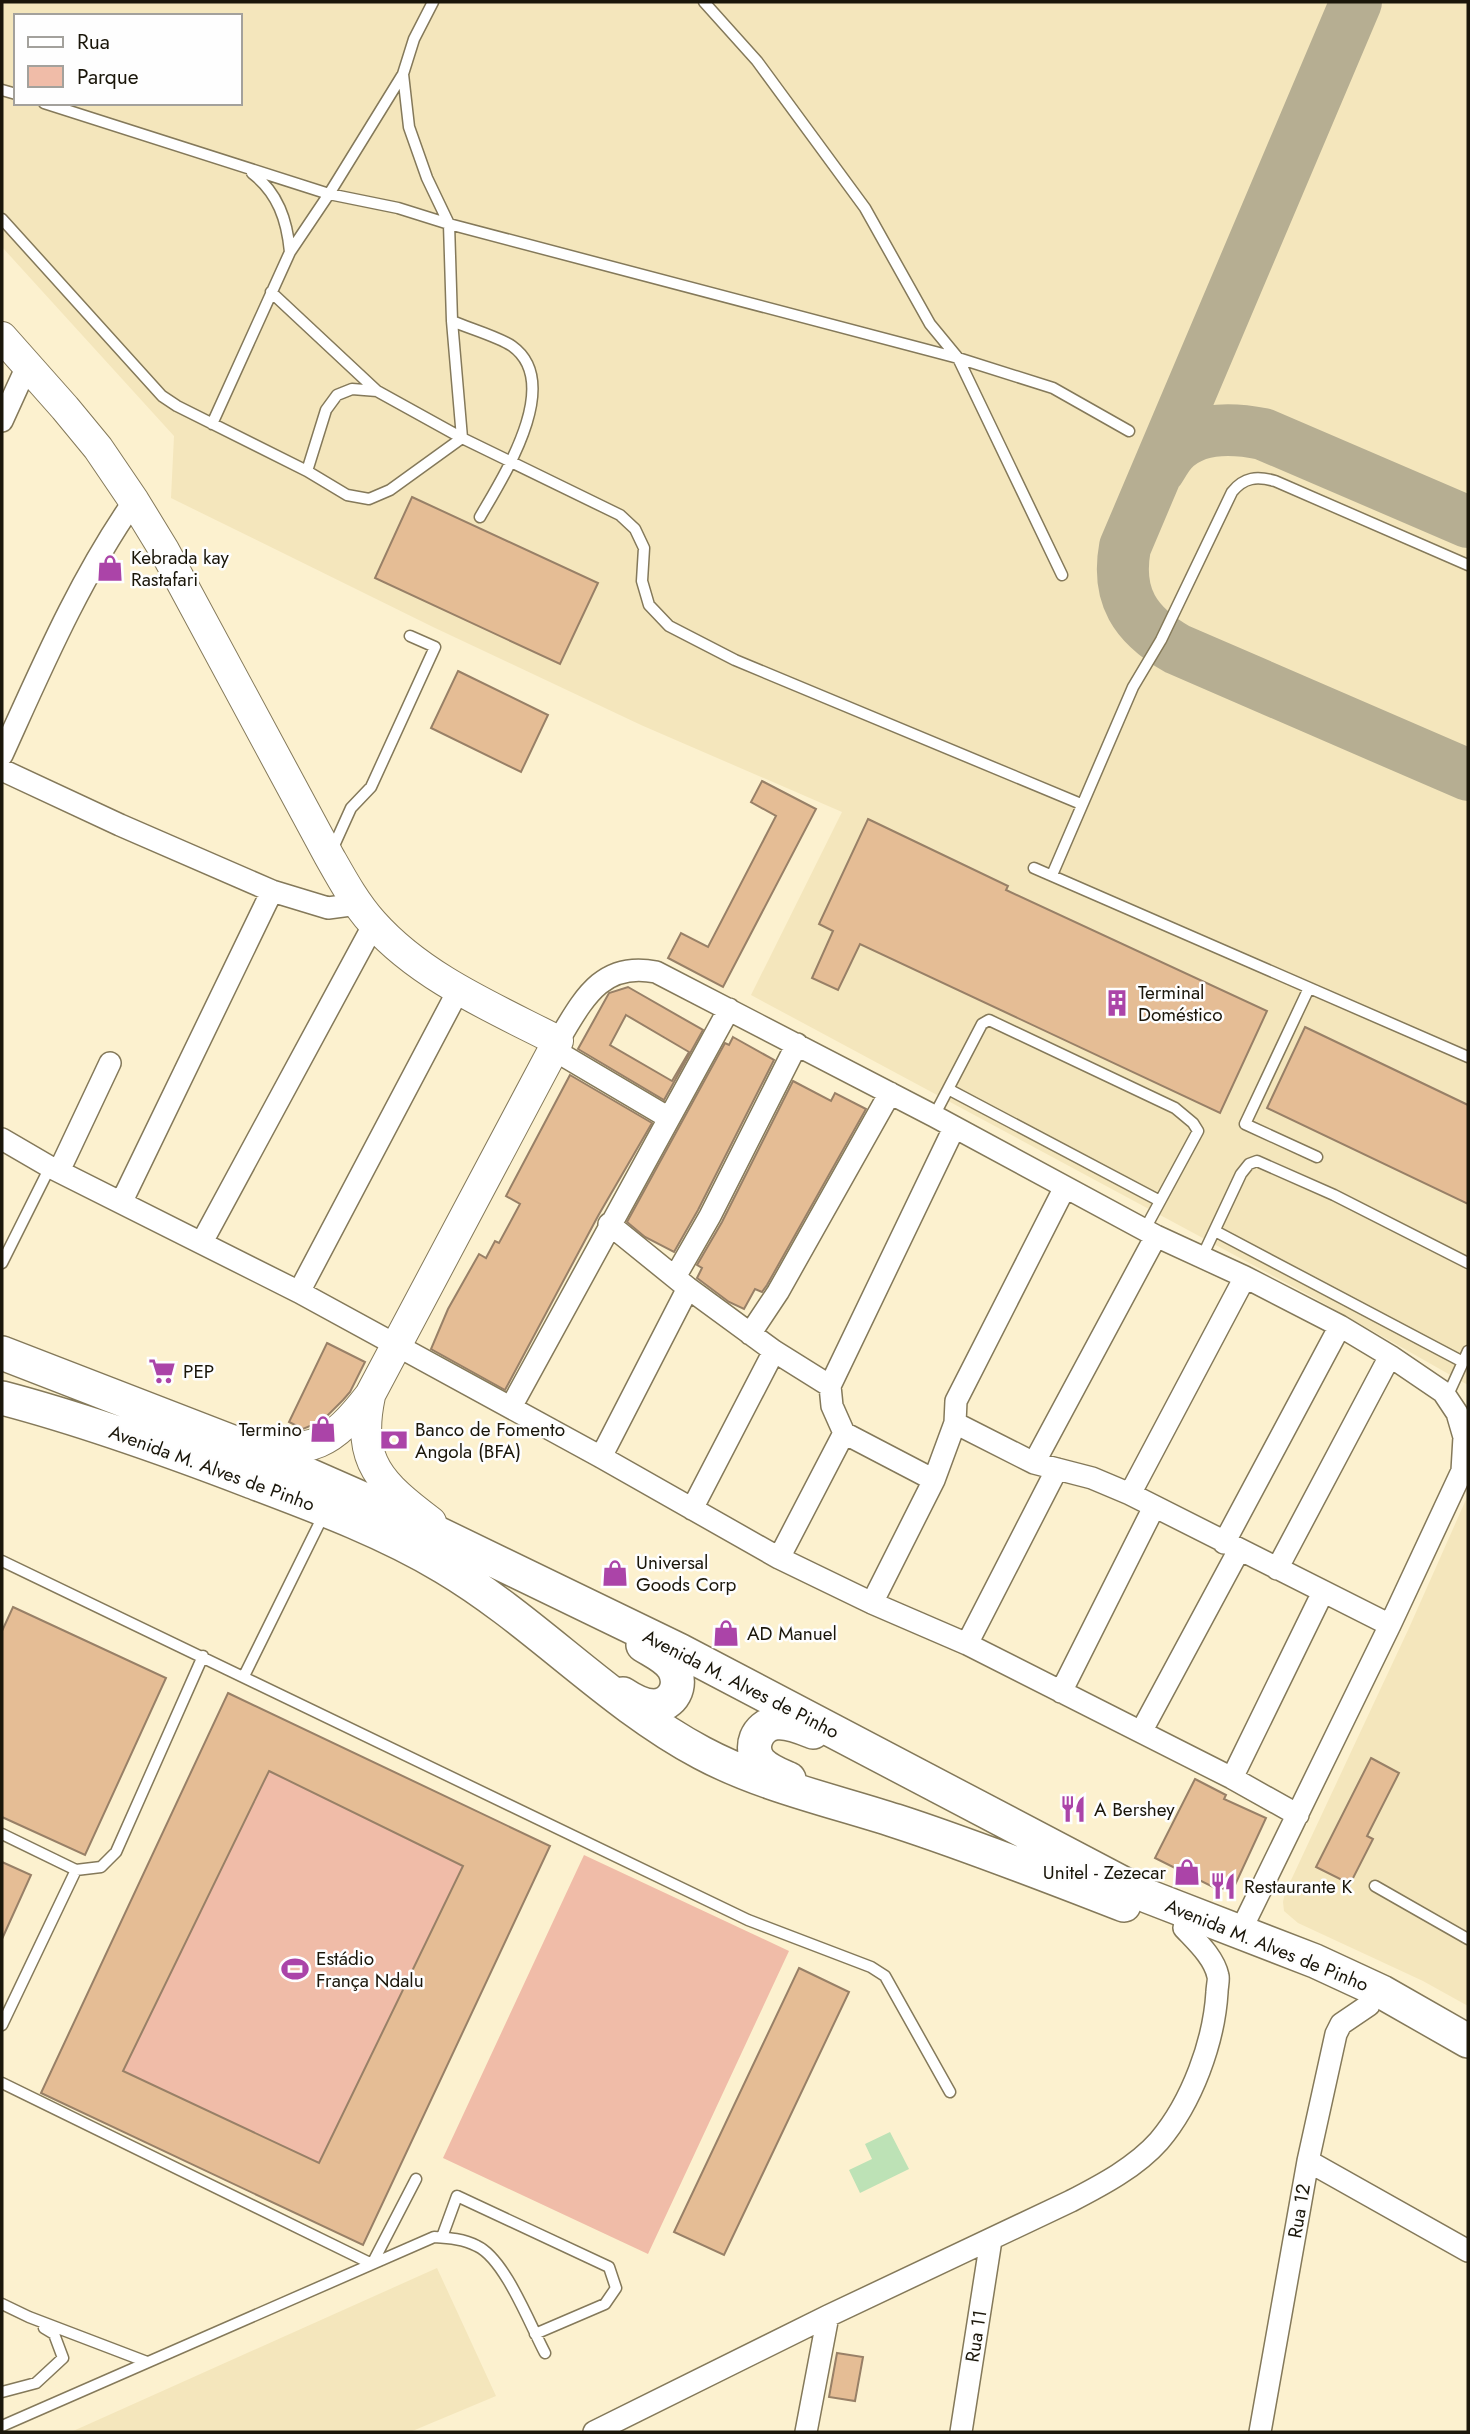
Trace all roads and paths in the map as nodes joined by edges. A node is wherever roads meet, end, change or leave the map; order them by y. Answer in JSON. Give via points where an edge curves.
{"nodes":[{"id":1,"x":433,"y":2,"type":"edge"},
{"id":2,"x":704,"y":2,"type":"edge"},
{"id":3,"x":403,"y":74,"type":"junction"},
{"id":4,"x":50,"y":105,"type":"edge"},
{"id":5,"x":246,"y":168,"type":"junction"},
{"id":6,"x":329,"y":194,"type":"junction"},
{"id":7,"x":2,"y":219,"type":"edge"},
{"id":8,"x":449,"y":224,"type":"junction"},
{"id":9,"x":290,"y":253,"type":"junction"},
{"id":10,"x":271,"y":292,"type":"junction"},
{"id":11,"x":452,"y":321,"type":"junction"},
{"id":12,"x":2,"y":337,"type":"edge"},
{"id":13,"x":958,"y":358,"type":"junction"},
{"id":14,"x":28,"y":364,"type":"junction"},
{"id":15,"x":377,"y":391,"type":"junction"},
{"id":16,"x":2,"y":421,"type":"edge"},
{"id":17,"x":212,"y":424,"type":"junction"},
{"id":18,"x":1129,"y":431,"type":"dead end"},
{"id":19,"x":462,"y":438,"type":"junction"},
{"id":20,"x":511,"y":463,"type":"junction"},
{"id":21,"x":307,"y":471,"type":"junction"},
{"id":22,"x":134,"y":501,"type":"junction"},
{"id":23,"x":480,"y":517,"type":"dead end"},
{"id":24,"x":1468,"y":565,"type":"edge"},
{"id":25,"x":1062,"y":575,"type":"dead end"},
{"id":26,"x":410,"y":636,"type":"dead end"},
{"id":27,"x":2,"y":755,"type":"edge"},
{"id":28,"x":2,"y":770,"type":"edge"},
{"id":29,"x":1082,"y":804,"type":"junction"},
{"id":30,"x":329,"y":856,"type":"junction"},
{"id":31,"x":1034,"y":868,"type":"dead end"},
{"id":32,"x":1052,"y":874,"type":"junction"},
{"id":33,"x":272,"y":891,"type":"junction"},
{"id":34,"x":366,"y":914,"type":"junction"},
{"id":35,"x":1309,"y":988,"type":"junction"},
{"id":36,"x":459,"y":989,"type":"junction"},
{"id":37,"x":729,"y":1009,"type":"junction"},
{"id":38,"x":797,"y":1044,"type":"junction"},
{"id":39,"x":556,"y":1045,"type":"junction"},
{"id":40,"x":1468,"y":1057,"type":"edge"},
{"id":41,"x":110,"y":1063,"type":"dead end"},
{"id":42,"x":948,"y":1088,"type":"junction"},
{"id":43,"x":890,"y":1093,"type":"junction"},
{"id":44,"x":934,"y":1116,"type":"junction"},
{"id":45,"x":669,"y":1118,"type":"junction"},
{"id":46,"x":954,"y":1128,"type":"junction"},
{"id":47,"x":2,"y":1139,"type":"edge"},
{"id":48,"x":1317,"y":1157,"type":"dead end"},
{"id":49,"x":55,"y":1169,"type":"junction"},
{"id":50,"x":1065,"y":1187,"type":"junction"},
{"id":51,"x":122,"y":1201,"type":"junction"},
{"id":52,"x":1160,"y":1201,"type":"junction"},
{"id":53,"x":609,"y":1224,"type":"junction"},
{"id":54,"x":1215,"y":1230,"type":"junction"},
{"id":55,"x":1150,"y":1232,"type":"junction"},
{"id":56,"x":202,"y":1242,"type":"junction"},
{"id":57,"x":1202,"y":1257,"type":"junction"},
{"id":58,"x":2,"y":1263,"type":"edge"},
{"id":59,"x":1468,"y":1263,"type":"edge"},
{"id":60,"x":1245,"y":1277,"type":"junction"},
{"id":61,"x":681,"y":1282,"type":"junction"},
{"id":62,"x":299,"y":1292,"type":"junction"},
{"id":63,"x":1340,"y":1326,"type":"junction"},
{"id":64,"x":750,"y":1334,"type":"junction"},
{"id":65,"x":397,"y":1346,"type":"junction"},
{"id":66,"x":1468,"y":1351,"type":"edge"},
{"id":67,"x":774,"y":1352,"type":"junction"},
{"id":68,"x":2,"y":1353,"type":"edge"},
{"id":69,"x":1390,"y":1356,"type":"junction"},
{"id":70,"x":1463,"y":1362,"type":"junction"},
{"id":71,"x":830,"y":1386,"type":"junction"},
{"id":72,"x":370,"y":1395,"type":"junction"},
{"id":73,"x":1447,"y":1397,"type":"junction"},
{"id":74,"x":2,"y":1398,"type":"edge"},
{"id":75,"x":510,"y":1407,"type":"junction"},
{"id":76,"x":955,"y":1423,"type":"junction"},
{"id":77,"x":200,"y":1429,"type":"junction"},
{"id":78,"x":844,"y":1433,"type":"junction"},
{"id":79,"x":601,"y":1457,"type":"junction"},
{"id":80,"x":1034,"y":1463,"type":"junction"},
{"id":81,"x":1057,"y":1469,"type":"junction"},
{"id":82,"x":934,"y":1480,"type":"junction"},
{"id":83,"x":1130,"y":1494,"type":"junction"},
{"id":84,"x":1154,"y":1507,"type":"junction"},
{"id":85,"x":692,"y":1509,"type":"junction"},
{"id":86,"x":326,"y":1510,"type":"junction"},
{"id":87,"x":1231,"y":1546,"type":"junction"},
{"id":88,"x":475,"y":1552,"type":"junction"},
{"id":89,"x":779,"y":1558,"type":"junction"},
{"id":90,"x":4,"y":1562,"type":"edge"},
{"id":91,"x":1277,"y":1569,"type":"junction"},
{"id":92,"x":2,"y":1576,"type":"edge"},
{"id":93,"x":551,"y":1590,"type":"junction"},
{"id":94,"x":1323,"y":1592,"type":"junction"},
{"id":95,"x":872,"y":1602,"type":"junction"},
{"id":96,"x":1390,"y":1625,"type":"junction"},
{"id":97,"x":532,"y":1630,"type":"junction"},
{"id":98,"x":967,"y":1644,"type":"junction"},
{"id":99,"x":203,"y":1656,"type":"junction"},
{"id":100,"x":244,"y":1676,"type":"junction"},
{"id":101,"x":1061,"y":1692,"type":"junction"},
{"id":102,"x":1141,"y":1732,"type":"junction"},
{"id":103,"x":922,"y":1778,"type":"junction"},
{"id":104,"x":1232,"y":1778,"type":"junction"},
{"id":105,"x":1298,"y":1815,"type":"junction"},
{"id":106,"x":895,"y":1821,"type":"junction"},
{"id":107,"x":2,"y":1834,"type":"edge"},
{"id":108,"x":76,"y":1870,"type":"junction"},
{"id":109,"x":1375,"y":1886,"type":"dead end"},
{"id":110,"x":1184,"y":1928,"type":"junction"},
{"id":111,"x":1240,"y":1932,"type":"junction"},
{"id":112,"x":1468,"y":1939,"type":"edge"},
{"id":113,"x":1369,"y":2005,"type":"junction"},
{"id":114,"x":2,"y":2025,"type":"edge"},
{"id":115,"x":1468,"y":2041,"type":"edge"},
{"id":116,"x":1468,"y":2058,"type":"edge"},
{"id":117,"x":2,"y":2083,"type":"edge"},
{"id":118,"x":950,"y":2092,"type":"dead end"},
{"id":119,"x":1308,"y":2161,"type":"junction"},
{"id":120,"x":416,"y":2179,"type":"dead end"},
{"id":121,"x":442,"y":2237,"type":"junction"},
{"id":122,"x":990,"y":2240,"type":"junction"},
{"id":123,"x":1468,"y":2250,"type":"edge"},
{"id":124,"x":372,"y":2264,"type":"junction"},
{"id":125,"x":2,"y":2304,"type":"edge"},
{"id":126,"x":828,"y":2316,"type":"junction"},
{"id":127,"x":29,"y":2317,"type":"junction"},
{"id":128,"x":535,"y":2334,"type":"junction"},
{"id":129,"x":545,"y":2353,"type":"dead end"},
{"id":130,"x":147,"y":2362,"type":"junction"},
{"id":131,"x":2,"y":2392,"type":"edge"},
{"id":132,"x":2,"y":2426,"type":"edge"},
{"id":133,"x":597,"y":2432,"type":"edge"},
{"id":134,"x":806,"y":2432,"type":"edge"},
{"id":135,"x":961,"y":2432,"type":"edge"},
{"id":136,"x":1260,"y":2432,"type":"edge"}],
"edges":[{"from":1,"to":3,"type":"lane"},
{"from":2,"to":13,"type":"lane","via":[[757,61],[865,208],[930,324]]},
{"from":3,"to":6,"type":"lane"},
{"from":3,"to":8,"type":"lane","via":[[409,127]]},
{"from":4,"to":5,"type":"lane"},
{"from":5,"to":6,"type":"lane"},
{"from":5,"to":9,"type":"lane","via":[[267,184],[287,229]]},
{"from":6,"to":8,"type":"lane"},
{"from":6,"to":9,"type":"lane"},
{"from":7,"to":17,"type":"lane","via":[[162,396]]},
{"from":8,"to":11,"type":"lane"},
{"from":8,"to":13,"type":"lane"},
{"from":9,"to":10,"type":"lane"},
{"from":10,"to":15,"type":"lane"},
{"from":10,"to":17,"type":"lane"},
{"from":11,"to":19,"type":"lane"},
{"from":11,"to":20,"type":"lane","via":[[512,346],[528,364],[533,391],[529,416]]},
{"from":12,"to":14,"type":"street"},
{"from":13,"to":18,"type":"lane","via":[[1052,387]]},
{"from":13,"to":25,"type":"lane"},
{"from":14,"to":16,"type":"street"},
{"from":14,"to":22,"type":"street"},
{"from":15,"to":19,"type":"lane"},
{"from":15,"to":21,"type":"lane","via":[[352,389],[337,395],[326,410]]},
{"from":17,"to":21,"type":"lane"},
{"from":19,"to":20,"type":"lane"},
{"from":19,"to":21,"type":"lane","via":[[390,490],[369,499],[347,495]]},
{"from":20,"to":23,"type":"lane"},
{"from":20,"to":29,"type":"lane","via":[[620,515],[635,529],[645,548],[642,581],[649,605],[669,626],[735,660]]},
{"from":22,"to":27,"type":"street","via":[[92,564]]},
{"from":22,"to":30,"type":"street"},
{"from":24,"to":29,"type":"lane","via":[[1275,481],[1261,477],[1239,483],[1133,687]]},
{"from":26,"to":30,"type":"lane","via":[[435,647],[372,787],[351,808]]},
{"from":28,"to":33,"type":"street"},
{"from":29,"to":32,"type":"lane"},
{"from":30,"to":34,"type":"street"},
{"from":31,"to":32,"type":"lane"},
{"from":32,"to":35,"type":"lane"},
{"from":33,"to":34,"type":"street"},
{"from":33,"to":51,"type":"street"},
{"from":34,"to":36,"type":"street","via":[[424,967]]},
{"from":34,"to":56,"type":"street"},
{"from":35,"to":40,"type":"lane"},
{"from":35,"to":48,"type":"lane","via":[[1245,1124]]},
{"from":36,"to":39,"type":"street"},
{"from":36,"to":62,"type":"street"},
{"from":37,"to":38,"type":"street"},
{"from":37,"to":39,"type":"street","via":[[656,972],[628,971],[599,982]]},
{"from":37,"to":45,"type":"street"},
{"from":38,"to":43,"type":"street"},
{"from":38,"to":61,"type":"street"},
{"from":39,"to":45,"type":"street"},
{"from":39,"to":65,"type":"street"},
{"from":41,"to":49,"type":"street"},
{"from":42,"to":44,"type":"lane"},
{"from":42,"to":52,"type":"lane"},
{"from":42,"to":52,"type":"lane","via":[[982,1024],[989,1020],[1175,1108],[1198,1131]]},
{"from":43,"to":44,"type":"street"},
{"from":43,"to":64,"type":"street"},
{"from":44,"to":46,"type":"street"},
{"from":45,"to":53,"type":"street"},
{"from":46,"to":50,"type":"street"},
{"from":46,"to":71,"type":"street"},
{"from":47,"to":49,"type":"street"},
{"from":49,"to":51,"type":"street"},
{"from":49,"to":58,"type":"lane"},
{"from":50,"to":55,"type":"street"},
{"from":50,"to":76,"type":"street","via":[[956,1401]]},
{"from":51,"to":56,"type":"street"},
{"from":52,"to":55,"type":"lane"},
{"from":53,"to":61,"type":"street"},
{"from":53,"to":75,"type":"street"},
{"from":54,"to":57,"type":"lane"},
{"from":54,"to":59,"type":"lane","via":[[1241,1174],[1257,1161]]},
{"from":54,"to":70,"type":"lane"},
{"from":55,"to":57,"type":"street"},
{"from":55,"to":80,"type":"street"},
{"from":56,"to":62,"type":"street"},
{"from":57,"to":60,"type":"street"},
{"from":60,"to":63,"type":"street"},
{"from":60,"to":83,"type":"street"},
{"from":61,"to":64,"type":"street"},
{"from":61,"to":79,"type":"street"},
{"from":62,"to":65,"type":"street"},
{"from":63,"to":69,"type":"street"},
{"from":63,"to":87,"type":"street"},
{"from":64,"to":67,"type":"street"},
{"from":65,"to":72,"type":"street"},
{"from":65,"to":75,"type":"street"},
{"from":66,"to":70,"type":"lane"},
{"from":67,"to":71,"type":"street"},
{"from":67,"to":85,"type":"street"},
{"from":68,"to":77,"type":"main road","name":"Avenida M. Alves de Pinho"},
{"from":69,"to":73,"type":"street"},
{"from":69,"to":91,"type":"street"},
{"from":70,"to":73,"type":"lane"},
{"from":71,"to":78,"type":"street","via":[[832,1406]]},
{"from":72,"to":77,"type":"street","via":[[348,1423],[331,1437],[312,1444],[268,1446]]},
{"from":72,"to":88,"type":"street","via":[[366,1446],[374,1469],[409,1505]]},
{"from":73,"to":96,"type":"street","via":[[1464,1437],[1462,1471]]},
{"from":74,"to":86,"type":"main road","name":"Avenida M. Alves de Pinho","via":[[84,1422]]},
{"from":75,"to":79,"type":"street"},
{"from":76,"to":80,"type":"street"},
{"from":76,"to":82,"type":"street"},
{"from":77,"to":88,"type":"main road","name":"Avenida M. Alves de Pinho"},
{"from":78,"to":82,"type":"street"},
{"from":78,"to":89,"type":"street"},
{"from":79,"to":85,"type":"street"},
{"from":80,"to":81,"type":"street"},
{"from":81,"to":83,"type":"street"},
{"from":81,"to":98,"type":"street"},
{"from":82,"to":95,"type":"street"},
{"from":83,"to":84,"type":"street"},
{"from":84,"to":87,"type":"street"},
{"from":84,"to":101,"type":"street"},
{"from":85,"to":89,"type":"street"},
{"from":86,"to":97,"type":"main road","name":"Avenida M. Alves de Pinho","via":[[443,1566]]},
{"from":86,"to":100,"type":"lane"},
{"from":87,"to":91,"type":"street"},
{"from":87,"to":102,"type":"street"},
{"from":88,"to":93,"type":"main road","name":"Avenida M. Alves de Pinho"},
{"from":89,"to":95,"type":"street"},
{"from":90,"to":92,"type":"lane"},
{"from":90,"to":99,"type":"lane"},
{"from":91,"to":94,"type":"street"},
{"from":93,"to":97,"type":"main road","via":[[665,1659],[678,1680],[676,1691],[663,1704],[634,1701]]},
{"from":93,"to":103,"type":"main road","name":"Avenida M. Alves de Pinho","via":[[679,1650]]},
{"from":94,"to":96,"type":"street"},
{"from":94,"to":104,"type":"street"},
{"from":95,"to":98,"type":"street"},
{"from":96,"to":105,"type":"street"},
{"from":97,"to":106,"type":"main road","name":"Avenida M. Alves de Pinho","via":[[634,1710],[702,1753],[757,1778]]},
{"from":98,"to":101,"type":"street"},
{"from":99,"to":100,"type":"lane"},
{"from":99,"to":108,"type":"lane","via":[[116,1852],[102,1867]]},
{"from":100,"to":118,"type":"lane","via":[[748,1920],[871,1967],[884,1976]]},
{"from":101,"to":102,"type":"street"},
{"from":102,"to":104,"type":"street"},
{"from":103,"to":106,"type":"main road","via":[[798,1726],[774,1723],[756,1736],[759,1761],[771,1770]]},
{"from":103,"to":111,"type":"main road","name":"Avenida M. Alves de Pinho","via":[[1147,1896]]},
{"from":104,"to":105,"type":"street"},
{"from":105,"to":111,"type":"street"},
{"from":106,"to":110,"type":"main road","name":"Avenida M. Alves de Pinho"},
{"from":107,"to":108,"type":"lane"},
{"from":108,"to":114,"type":"lane"},
{"from":109,"to":112,"type":"lane"},
{"from":110,"to":113,"type":"main road","name":"Avenida M. Alves de Pinho"},
{"from":110,"to":122,"type":"street","via":[[1204,1949],[1218,1976],[1209,2036],[1178,2115],[1159,2141],[1105,2184]]},
{"from":111,"to":115,"type":"main road","name":"Avenida M. Alves de Pinho","via":[[1382,1992]]},
{"from":113,"to":116,"type":"main road","name":"Avenida M. Alves de Pinho"},
{"from":113,"to":119,"type":"street","name":"Rua 12","via":[[1341,2024],[1336,2034]]},
{"from":117,"to":124,"type":"lane"},
{"from":119,"to":123,"type":"street"},
{"from":119,"to":136,"type":"street","name":"Rua 12"},
{"from":120,"to":124,"type":"lane"},
{"from":121,"to":124,"type":"lane"},
{"from":121,"to":128,"type":"lane","via":[[479,2246],[496,2261]]},
{"from":121,"to":128,"type":"lane","via":[[457,2196],[610,2267],[616,2288],[605,2304]]},
{"from":122,"to":126,"type":"street"},
{"from":122,"to":135,"type":"street","name":"Rua 11"},
{"from":124,"to":130,"type":"lane"},
{"from":125,"to":127,"type":"lane"},
{"from":126,"to":133,"type":"street"},
{"from":126,"to":134,"type":"street"},
{"from":127,"to":130,"type":"lane"},
{"from":127,"to":131,"type":"lane","via":[[54,2334],[63,2358],[36,2383]]},
{"from":128,"to":129,"type":"lane"},
{"from":130,"to":132,"type":"lane"}]}
